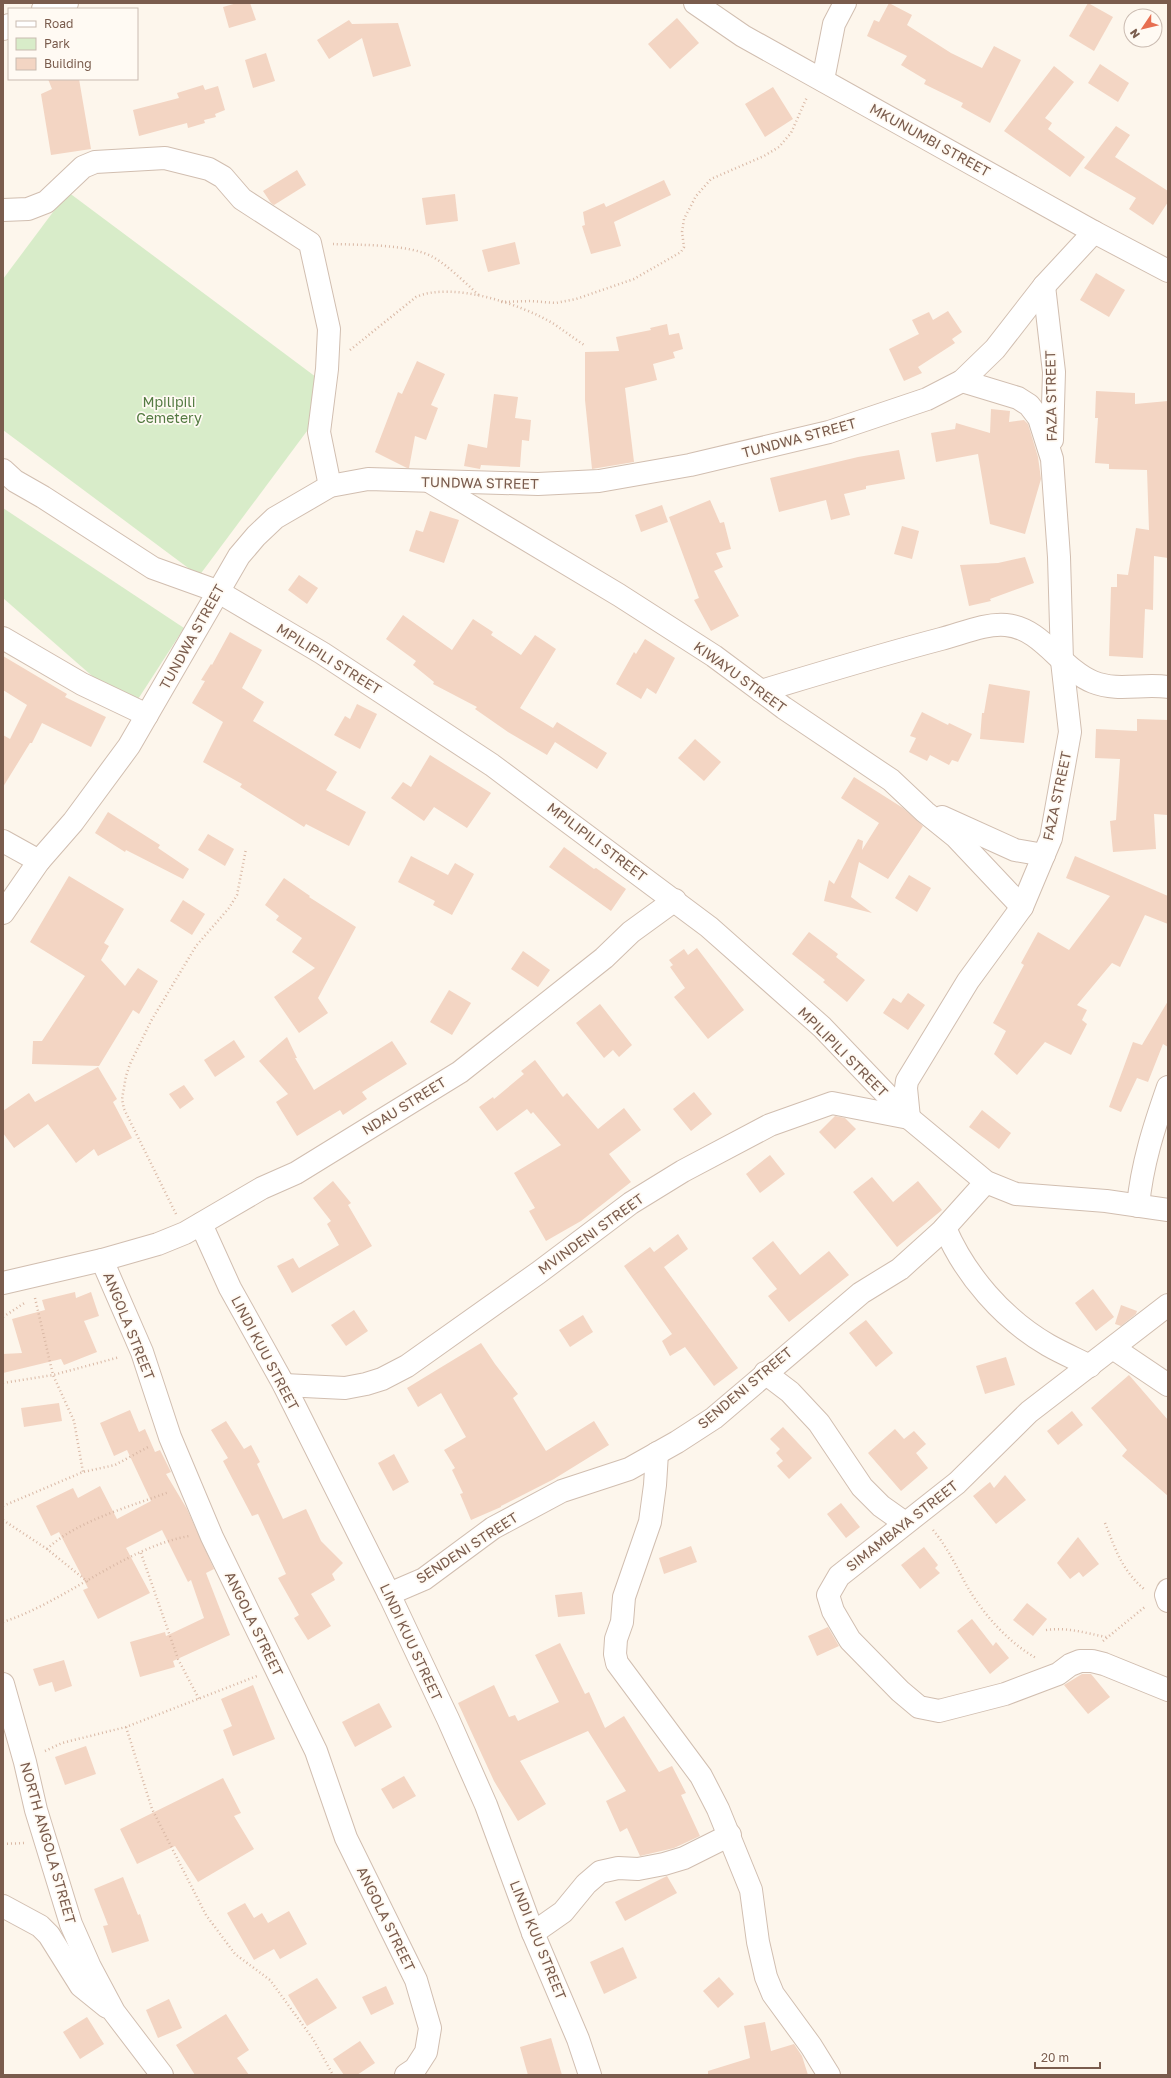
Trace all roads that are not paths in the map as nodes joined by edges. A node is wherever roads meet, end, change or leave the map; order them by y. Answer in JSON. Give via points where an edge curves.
{"nodes":[{"id":1,"x":67,"y":3,"type":"edge"},
{"id":2,"x":695,"y":3,"type":"edge"},
{"id":3,"x":845,"y":3,"type":"edge"},
{"id":4,"x":47,"y":8,"type":"edge"},
{"id":5,"x":819,"y":78,"type":"junction"},
{"id":6,"x":3,"y":210,"type":"edge"},
{"id":7,"x":1094,"y":232,"type":"junction"},
{"id":8,"x":1168,"y":271,"type":"edge"},
{"id":9,"x":1044,"y":286,"type":"junction"},
{"id":10,"x":962,"y":381,"type":"junction"},
{"id":11,"x":1052,"y":459,"type":"junction"},
{"id":12,"x":3,"y":470,"type":"edge"},
{"id":13,"x":431,"y":482,"type":"junction"},
{"id":14,"x":330,"y":486,"type":"junction"},
{"id":15,"x":217,"y":591,"type":"junction"},
{"id":16,"x":3,"y":638,"type":"edge"},
{"id":17,"x":1062,"y":661,"type":"junction"},
{"id":18,"x":1168,"y":687,"type":"edge"},
{"id":19,"x":761,"y":691,"type":"junction"},
{"id":20,"x":147,"y":715,"type":"junction"},
{"id":21,"x":925,"y":812,"type":"junction"},
{"id":22,"x":3,"y":841,"type":"edge"},
{"id":23,"x":1044,"y":855,"type":"junction"},
{"id":24,"x":39,"y":861,"type":"junction"},
{"id":25,"x":675,"y":900,"type":"junction"},
{"id":26,"x":1022,"y":907,"type":"junction"},
{"id":27,"x":3,"y":913,"type":"edge"},
{"id":28,"x":1168,"y":1087,"type":"edge"},
{"id":29,"x":909,"y":1118,"type":"junction"},
{"id":30,"x":986,"y":1182,"type":"junction"},
{"id":31,"x":1138,"y":1206,"type":"junction"},
{"id":32,"x":1168,"y":1210,"type":"edge"},
{"id":33,"x":193,"y":1228,"type":"junction"},
{"id":34,"x":945,"y":1228,"type":"junction"},
{"id":35,"x":102,"y":1260,"type":"junction"},
{"id":36,"x":3,"y":1283,"type":"edge"},
{"id":37,"x":1168,"y":1305,"type":"edge"},
{"id":38,"x":1114,"y":1348,"type":"junction"},
{"id":39,"x":1090,"y":1366,"type":"junction"},
{"id":40,"x":765,"y":1373,"type":"junction"},
{"id":41,"x":284,"y":1385,"type":"junction"},
{"id":42,"x":1168,"y":1385,"type":"edge"},
{"id":43,"x":657,"y":1453,"type":"junction"},
{"id":44,"x":907,"y":1521,"type":"junction"},
{"id":45,"x":389,"y":1594,"type":"junction"},
{"id":46,"x":3,"y":1684,"type":"edge"},
{"id":47,"x":1168,"y":1690,"type":"edge"},
{"id":48,"x":730,"y":1835,"type":"junction"},
{"id":49,"x":3,"y":1906,"type":"edge"},
{"id":50,"x":533,"y":1933,"type":"junction"},
{"id":51,"x":114,"y":2012,"type":"junction"},
{"id":52,"x":162,"y":2075,"type":"edge"},
{"id":53,"x":406,"y":2075,"type":"edge"},
{"id":54,"x":590,"y":2075,"type":"edge"},
{"id":55,"x":829,"y":2075,"type":"edge"}],
"edges":[{"from":1,"to":4,"type":"street"},
{"from":2,"to":5,"type":"street","name":"MKUNUMBI STREET","via":[[743,36]]},
{"from":3,"to":5,"type":"street","via":[[834,24]]},
{"from":5,"to":7,"type":"street","name":"MKUNUMBI STREET"},
{"from":6,"to":14,"type":"street","via":[[28,209],[46,202],[83,167],[96,162],[165,158],[209,169],[223,178],[242,199],[310,243],[329,329],[319,432]]},
{"from":7,"to":8,"type":"street","name":"MKUNUMBI STREET"},
{"from":7,"to":9,"type":"street","name":"TUNDWA STREET"},
{"from":9,"to":10,"type":"street","name":"TUNDWA STREET","via":[[995,349]]},
{"from":9,"to":11,"type":"street","name":"FAZA STREET","via":[[1054,372]]},
{"from":10,"to":11,"type":"street","name":"FAZA STREET","via":[[1018,398],[1029,405],[1039,418]]},
{"from":10,"to":13,"type":"street","name":"TUNDWA STREET","via":[[927,399],[829,432],[690,465],[599,481],[538,484]]},
{"from":11,"to":17,"type":"street","name":"FAZA STREET","via":[[1059,557]]},
{"from":12,"to":15,"type":"street","name":"MPILIPILI STREET","via":[[14,481],[153,568]]},
{"from":13,"to":14,"type":"street","name":"TUNDWA STREET","via":[[368,479]]},
{"from":13,"to":19,"type":"street","name":"KIWAYU STREET","via":[[619,595],[714,656]]},
{"from":14,"to":15,"type":"street","name":"TUNDWA STREET","via":[[275,518],[239,556]]},
{"from":15,"to":20,"type":"street","name":"TUNDWA STREET"},
{"from":15,"to":25,"type":"street","name":"MPILIPILI STREET","via":[[322,653],[492,765]]},
{"from":16,"to":20,"type":"street","via":[[82,684]]},
{"from":17,"to":18,"type":"street","via":[[1092,682],[1110,688]]},
{"from":17,"to":19,"type":"street","via":[[1044,643],[1023,629],[1006,625],[987,627],[909,648]]},
{"from":17,"to":23,"type":"street","name":"FAZA STREET","via":[[1070,732],[1051,838]]},
{"from":19,"to":21,"type":"street","name":"KIWAYU STREET","via":[[891,780]]},
{"from":20,"to":24,"type":"street","name":"TUNDWA STREET","via":[[129,746],[73,822]]},
{"from":21,"to":23,"type":"street","via":[[963,825],[1015,850]]},
{"from":21,"to":26,"type":"street","name":"KIWAYU STREET","via":[[956,837]]},
{"from":22,"to":24,"type":"street"},
{"from":23,"to":26,"type":"street","name":"FAZA STREET"},
{"from":24,"to":27,"type":"street","name":"TUNDWA STREET"},
{"from":25,"to":29,"type":"street","name":"MPILIPILI STREET","via":[[710,927],[822,1028]]},
{"from":25,"to":33,"type":"street","name":"NDAU STREET","via":[[631,932],[604,958],[460,1072],[296,1173],[262,1188]]},
{"from":26,"to":29,"type":"street","name":"FAZA STREET","via":[[968,981],[907,1081]]},
{"from":28,"to":31,"type":"street","via":[[1146,1153],[1140,1177]]},
{"from":29,"to":30,"type":"street","name":"MPILIPILI STREET"},
{"from":29,"to":41,"type":"street","name":"MVINDENI STREET","via":[[832,1103],[770,1125],[683,1171],[631,1203],[407,1366],[382,1379],[345,1388]]},
{"from":30,"to":31,"type":"street","name":"MPILIPILI STREET","via":[[1016,1194]]},
{"from":30,"to":34,"type":"street","name":"SENDENI STREET"},
{"from":31,"to":32,"type":"street","name":"MPILIPILI STREET"},
{"from":33,"to":35,"type":"street","name":"NDAU STREET","via":[[158,1244]]},
{"from":33,"to":41,"type":"street","name":"LINDI KUU STREET"},
{"from":34,"to":39,"type":"street","via":[[952,1244],[994,1303],[1048,1345]]},
{"from":34,"to":40,"type":"street","name":"SENDENI STREET","via":[[900,1269],[862,1293]]},
{"from":35,"to":36,"type":"street","name":"ANGOLA STREET"},
{"from":35,"to":53,"type":"street","name":"ANGOLA STREET","via":[[142,1352],[170,1436],[212,1537],[316,1751],[346,1838],[416,1980],[430,2028],[426,2052],[415,2069]]},
{"from":37,"to":38,"type":"street","name":"SIMAMBAYA STREET"},
{"from":38,"to":39,"type":"street","name":"SIMAMBAYA STREET"},
{"from":38,"to":42,"type":"street"},
{"from":39,"to":44,"type":"street","name":"SIMAMBAYA STREET","via":[[1029,1412],[957,1483]]},
{"from":40,"to":43,"type":"street","name":"SENDENI STREET","via":[[714,1418]]},
{"from":40,"to":44,"type":"street","via":[[790,1392],[819,1423],[862,1487],[881,1506]]},
{"from":41,"to":45,"type":"street","name":"LINDI KUU STREET"},
{"from":43,"to":45,"type":"street","name":"SENDENI STREET","via":[[628,1469],[562,1491],[493,1528],[424,1578]]},
{"from":43,"to":48,"type":"street","via":[[650,1522],[624,1597],[615,1654],[618,1662],[701,1776]]},
{"from":44,"to":47,"type":"street","name":"SIMAMBAYA STREET","via":[[839,1576],[828,1595],[833,1611],[850,1640],[919,1707],[939,1711],[1005,1694],[1058,1674],[1070,1665],[1086,1661],[1104,1664]]},
{"from":45,"to":50,"type":"street","name":"LINDI KUU STREET","via":[[486,1805]]},
{"from":46,"to":51,"type":"street","name":"NORTH ANGOLA STREET","via":[[36,1810],[71,1924]]},
{"from":48,"to":50,"type":"street","via":[[684,1858],[664,1864],[600,1872],[586,1884],[563,1912]]},
{"from":48,"to":55,"type":"street","via":[[750,1890],[758,1942],[766,1977],[773,1994]]},
{"from":49,"to":51,"type":"street","via":[[40,1926],[49,1935],[81,1986]]},
{"from":50,"to":54,"type":"street","name":"LINDI KUU STREET","via":[[578,2039]]},
{"from":51,"to":52,"type":"street","name":"NORTH ANGOLA STREET"}]}
